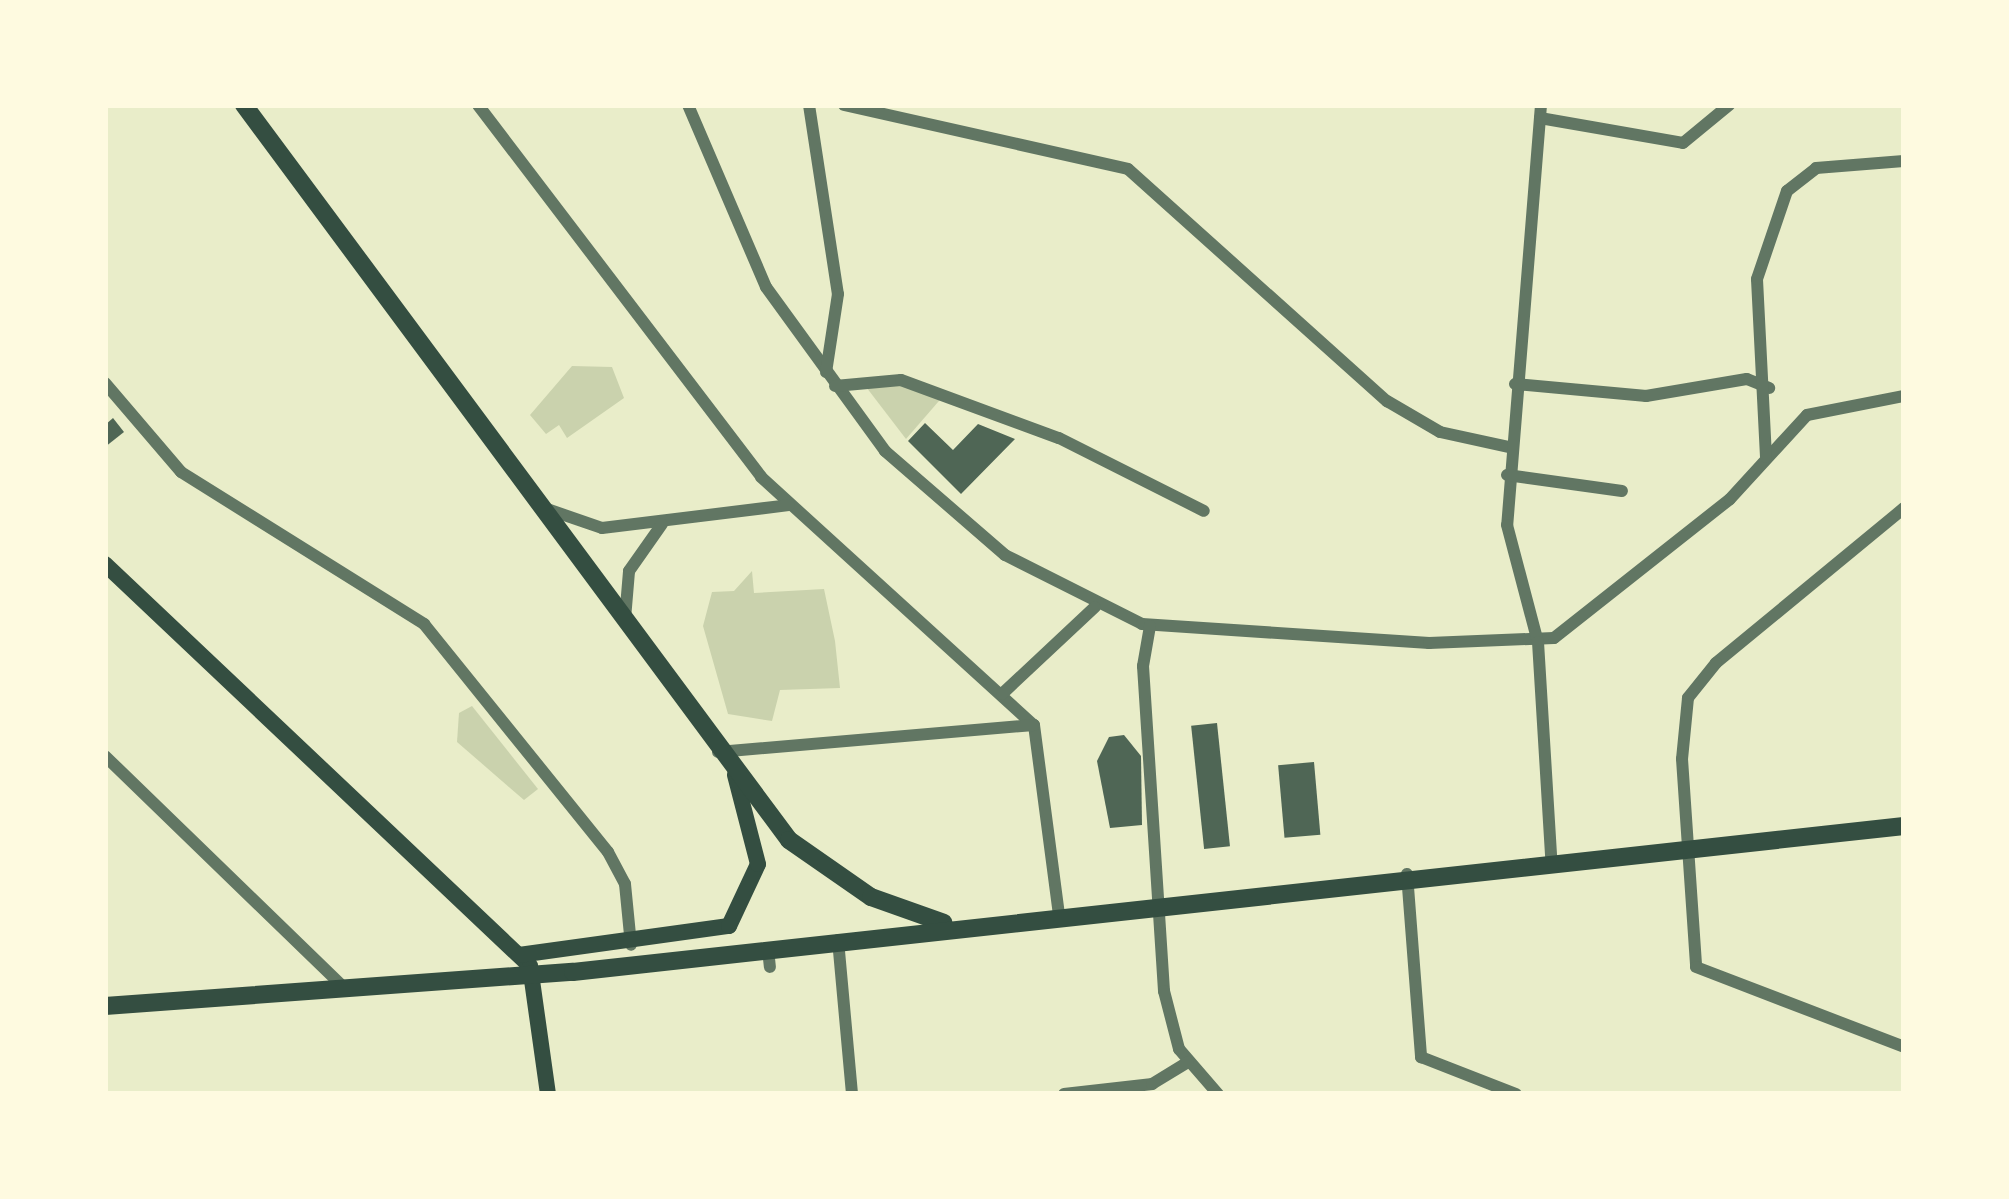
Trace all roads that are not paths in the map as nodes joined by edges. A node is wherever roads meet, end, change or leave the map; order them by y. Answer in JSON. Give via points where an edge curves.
{"nodes":[{"id":1,"x":478,"y":105,"type":"edge"},
{"id":2,"x":688,"y":105,"type":"edge"},
{"id":3,"x":809,"y":105,"type":"edge"},
{"id":4,"x":844,"y":105,"type":"edge"},
{"id":5,"x":1730,"y":105,"type":"edge"},
{"id":6,"x":243,"y":106,"type":"edge"},
{"id":7,"x":1540,"y":111,"type":"edge"},
{"id":8,"x":1904,"y":160,"type":"edge"},
{"id":9,"x":826,"y":372,"type":"junction"},
{"id":10,"x":105,"y":383,"type":"edge"},
{"id":11,"x":1515,"y":384,"type":"junction"},
{"id":12,"x":835,"y":386,"type":"junction"},
{"id":13,"x":1769,"y":388,"type":"junction"},
{"id":14,"x":1904,"y":395,"type":"edge"},
{"id":15,"x":117,"y":399,"type":"junction"},
{"id":16,"x":105,"y":410,"type":"edge"},
{"id":17,"x":1509,"y":447,"type":"junction"},
{"id":18,"x":1766,"y":457,"type":"junction"},
{"id":19,"x":1507,"y":476,"type":"junction"},
{"id":20,"x":1622,"y":491,"type":"dead end"},
{"id":21,"x":789,"y":505,"type":"junction"},
{"id":22,"x":542,"y":508,"type":"junction"},
{"id":23,"x":1904,"y":508,"type":"edge"},
{"id":24,"x":1204,"y":511,"type":"dead end"},
{"id":25,"x":664,"y":523,"type":"junction"},
{"id":26,"x":105,"y":564,"type":"edge"},
{"id":27,"x":1095,"y":607,"type":"junction"},
{"id":28,"x":626,"y":620,"type":"junction"},
{"id":29,"x":1150,"y":626,"type":"junction"},
{"id":30,"x":1538,"y":642,"type":"junction"},
{"id":31,"x":1001,"y":694,"type":"junction"},
{"id":32,"x":1034,"y":725,"type":"junction"},
{"id":33,"x":718,"y":752,"type":"junction"},
{"id":34,"x":105,"y":756,"type":"edge"},
{"id":35,"x":735,"y":775,"type":"junction"},
{"id":36,"x":1904,"y":826,"type":"edge"},
{"id":37,"x":1683,"y":845,"type":"junction"},
{"id":38,"x":1551,"y":857,"type":"junction"},
{"id":39,"x":1407,"y":873,"type":"junction"},
{"id":40,"x":1159,"y":902,"type":"junction"},
{"id":41,"x":1059,"y":914,"type":"junction"},
{"id":42,"x":965,"y":925,"type":"junction"},
{"id":43,"x":838,"y":940,"type":"junction"},
{"id":44,"x":631,"y":946,"type":"junction"},
{"id":45,"x":519,"y":955,"type":"junction"},
{"id":46,"x":536,"y":974,"type":"junction"},
{"id":47,"x":343,"y":987,"type":"junction"},
{"id":48,"x":105,"y":1006,"type":"edge"},
{"id":49,"x":1904,"y":1047,"type":"edge"},
{"id":50,"x":1188,"y":1062,"type":"junction"},
{"id":51,"x":548,"y":1094,"type":"edge"},
{"id":52,"x":852,"y":1094,"type":"edge"},
{"id":53,"x":1064,"y":1094,"type":"edge"},
{"id":54,"x":1218,"y":1094,"type":"edge"},
{"id":55,"x":1516,"y":1094,"type":"edge"}],
"edges":[{"from":1,"to":21,"type":"street"},
{"from":2,"to":9,"type":"street","via":[[738,237]]},
{"from":3,"to":9,"type":"street","via":[[838,294]]},
{"from":4,"to":17,"type":"street","via":[[1128,169],[1387,401],[1440,432]]},
{"from":5,"to":7,"type":"street","via":[[1684,143]]},
{"from":6,"to":22,"type":"main road"},
{"from":7,"to":11,"type":"street"},
{"from":8,"to":13,"type":"street","via":[[1816,168],[1792,182],[1758,272]]},
{"from":9,"to":12,"type":"street"},
{"from":10,"to":15,"type":"street"},
{"from":11,"to":13,"type":"street","via":[[1646,396],[1748,379]]},
{"from":11,"to":17,"type":"street"},
{"from":12,"to":24,"type":"street","via":[[901,380],[1059,438]]},
{"from":12,"to":27,"type":"street","via":[[955,517]]},
{"from":13,"to":18,"type":"street"},
{"from":14,"to":18,"type":"street","via":[[1816,412]]},
{"from":15,"to":16,"type":"street"},
{"from":15,"to":44,"type":"street","via":[[181,472],[424,624],[608,852],[625,884]]},
{"from":17,"to":19,"type":"street"},
{"from":18,"to":30,"type":"street","via":[[1684,537]]},
{"from":19,"to":20,"type":"street"},
{"from":19,"to":30,"type":"street","via":[[1511,569]]},
{"from":21,"to":25,"type":"street"},
{"from":21,"to":31,"type":"street"},
{"from":22,"to":25,"type":"street","via":[[592,528]]},
{"from":22,"to":28,"type":"main road"},
{"from":23,"to":37,"type":"street","via":[[1737,641],[1688,698]]},
{"from":25,"to":28,"type":"street","via":[[629,571]]},
{"from":26,"to":45,"type":"main road"},
{"from":27,"to":29,"type":"street"},
{"from":27,"to":31,"type":"street"},
{"from":28,"to":33,"type":"main road"},
{"from":29,"to":30,"type":"street"},
{"from":29,"to":40,"type":"street","via":[[1142,667]]},
{"from":30,"to":38,"type":"street"},
{"from":31,"to":32,"type":"street"},
{"from":32,"to":33,"type":"street"},
{"from":32,"to":41,"type":"street"},
{"from":33,"to":35,"type":"main road"},
{"from":34,"to":47,"type":"street"},
{"from":35,"to":42,"type":"main road","via":[[835,874],[914,915]]},
{"from":35,"to":44,"type":"main road","via":[[755,888],[708,937]]},
{"from":36,"to":37,"type":"main road"},
{"from":37,"to":38,"type":"main road"},
{"from":37,"to":49,"type":"street","via":[[1691,957],[1703,974]]},
{"from":38,"to":39,"type":"main road"},
{"from":39,"to":40,"type":"main road"},
{"from":39,"to":55,"type":"street","via":[[1418,1044],[1429,1064]]},
{"from":40,"to":41,"type":"main road"},
{"from":40,"to":50,"type":"street","via":[[1164,992]]},
{"from":41,"to":42,"type":"main road"},
{"from":42,"to":43,"type":"main road"},
{"from":43,"to":46,"type":"main road","via":[[769,958]]},
{"from":43,"to":52,"type":"street"},
{"from":44,"to":45,"type":"main road"},
{"from":45,"to":46,"type":"main road"},
{"from":46,"to":47,"type":"main road"},
{"from":46,"to":51,"type":"main road"},
{"from":47,"to":48,"type":"main road"},
{"from":50,"to":53,"type":"street","via":[[1152,1084]]},
{"from":50,"to":54,"type":"street"}]}
